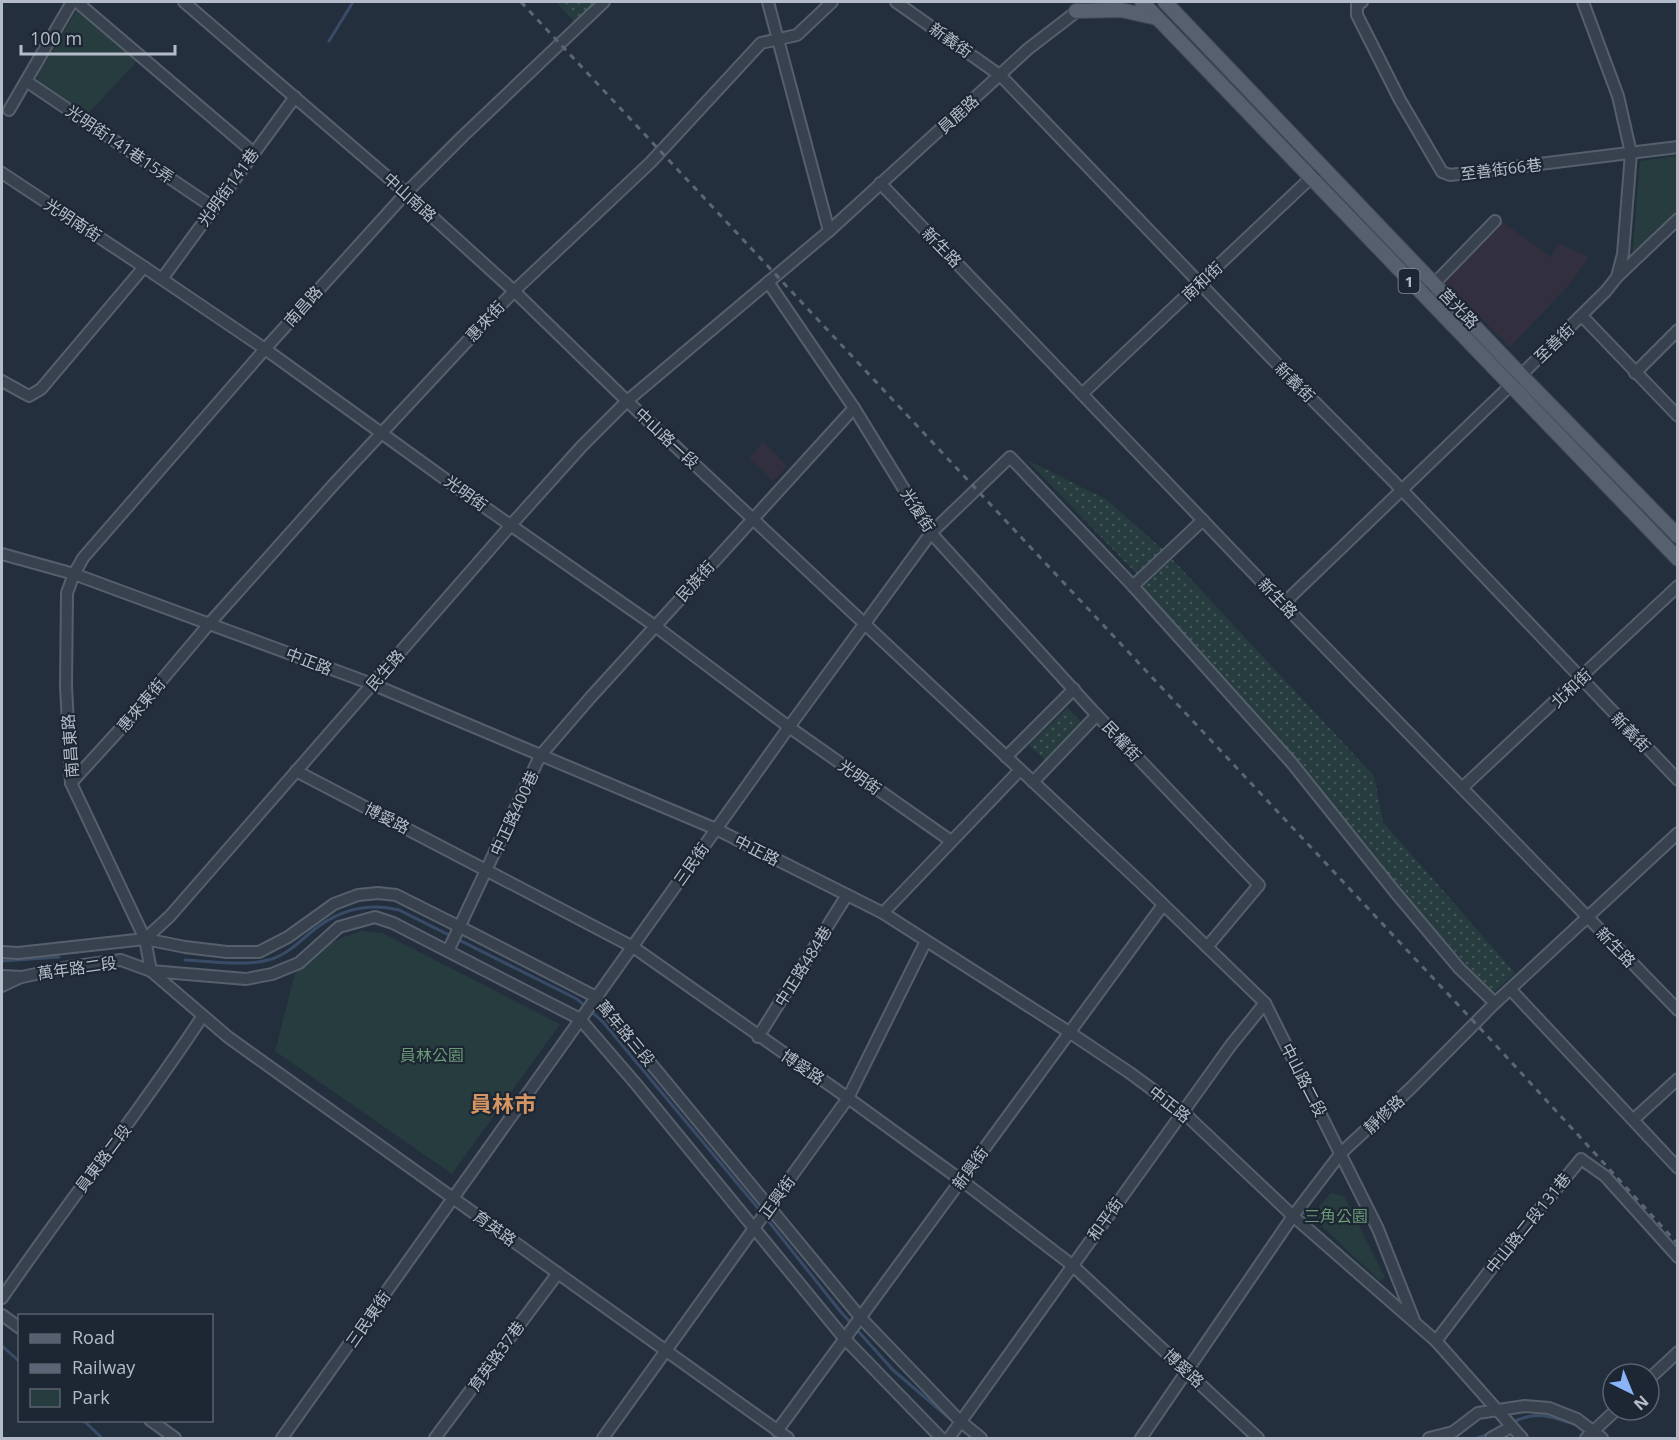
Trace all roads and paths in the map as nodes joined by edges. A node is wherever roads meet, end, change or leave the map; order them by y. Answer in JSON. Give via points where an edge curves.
{"nodes":[{"id":1,"x":72,"y":2,"type":"edge"},
{"id":2,"x":77,"y":2,"type":"edge"},
{"id":3,"x":184,"y":2,"type":"edge"},
{"id":4,"x":604,"y":2,"type":"edge"},
{"id":5,"x":768,"y":2,"type":"edge"},
{"id":6,"x":832,"y":2,"type":"edge"},
{"id":7,"x":896,"y":2,"type":"edge"},
{"id":8,"x":1089,"y":2,"type":"edge"},
{"id":9,"x":1142,"y":2,"type":"edge"},
{"id":10,"x":1166,"y":2,"type":"edge"},
{"id":11,"x":1362,"y":2,"type":"edge"},
{"id":12,"x":1583,"y":2,"type":"edge"},
{"id":13,"x":1077,"y":6,"type":"edge"},
{"id":14,"x":1157,"y":18,"type":"junction"},
{"id":15,"x":778,"y":40,"type":"junction"},
{"id":16,"x":1001,"y":76,"type":"junction"},
{"id":17,"x":26,"y":81,"type":"junction"},
{"id":18,"x":295,"y":97,"type":"junction"},
{"id":19,"x":9,"y":110,"type":"dead end"},
{"id":20,"x":1677,"y":147,"type":"edge"},
{"id":21,"x":254,"y":153,"type":"junction"},
{"id":22,"x":1631,"y":153,"type":"junction"},
{"id":23,"x":1322,"y":167,"type":"junction"},
{"id":24,"x":2,"y":173,"type":"edge"},
{"id":25,"x":1310,"y":178,"type":"junction"},
{"id":26,"x":880,"y":183,"type":"junction"},
{"id":27,"x":406,"y":193,"type":"junction"},
{"id":28,"x":214,"y":208,"type":"junction"},
{"id":29,"x":1677,"y":219,"type":"edge"},
{"id":30,"x":1494,"y":221,"type":"dead end"},
{"id":31,"x":829,"y":231,"type":"junction"},
{"id":32,"x":144,"y":267,"type":"junction"},
{"id":33,"x":1617,"y":277,"type":"junction"},
{"id":34,"x":162,"y":279,"type":"junction"},
{"id":35,"x":768,"y":282,"type":"junction"},
{"id":36,"x":1200,"y":283,"type":"junction"},
{"id":37,"x":1434,"y":284,"type":"junction"},
{"id":38,"x":514,"y":291,"type":"junction"},
{"id":39,"x":1423,"y":296,"type":"junction"},
{"id":40,"x":1582,"y":316,"type":"junction"},
{"id":41,"x":1677,"y":330,"type":"edge"},
{"id":42,"x":265,"y":349,"type":"junction"},
{"id":43,"x":1635,"y":373,"type":"junction"},
{"id":44,"x":1516,"y":380,"type":"junction"},
{"id":45,"x":2,"y":381,"type":"edge"},
{"id":46,"x":1082,"y":394,"type":"junction"},
{"id":47,"x":627,"y":401,"type":"junction"},
{"id":48,"x":854,"y":408,"type":"junction"},
{"id":49,"x":1677,"y":416,"type":"edge"},
{"id":50,"x":380,"y":432,"type":"junction"},
{"id":51,"x":1402,"y":490,"type":"junction"},
{"id":52,"x":752,"y":517,"type":"junction"},
{"id":53,"x":1203,"y":520,"type":"junction"},
{"id":54,"x":511,"y":525,"type":"junction"},
{"id":55,"x":931,"y":533,"type":"junction"},
{"id":56,"x":1677,"y":536,"type":"edge"},
{"id":57,"x":2,"y":554,"type":"edge"},
{"id":58,"x":1677,"y":559,"type":"edge"},
{"id":59,"x":74,"y":574,"type":"junction"},
{"id":60,"x":1133,"y":586,"type":"junction"},
{"id":61,"x":1677,"y":586,"type":"edge"},
{"id":62,"x":1283,"y":604,"type":"junction"},
{"id":63,"x":209,"y":624,"type":"junction"},
{"id":64,"x":865,"y":625,"type":"junction"},
{"id":65,"x":655,"y":626,"type":"junction"},
{"id":66,"x":1580,"y":679,"type":"junction"},
{"id":67,"x":372,"y":684,"type":"junction"},
{"id":68,"x":1074,"y":689,"type":"junction"},
{"id":69,"x":1097,"y":715,"type":"junction"},
{"id":70,"x":789,"y":727,"type":"junction"},
{"id":71,"x":540,"y":756,"type":"junction"},
{"id":72,"x":1006,"y":757,"type":"junction"},
{"id":73,"x":1020,"y":770,"type":"junction"},
{"id":74,"x":296,"y":771,"type":"junction"},
{"id":75,"x":1677,"y":780,"type":"edge"},
{"id":76,"x":1033,"y":782,"type":"junction"},
{"id":77,"x":71,"y":783,"type":"junction"},
{"id":78,"x":1462,"y":788,"type":"junction"},
{"id":79,"x":716,"y":829,"type":"junction"},
{"id":80,"x":1677,"y":833,"type":"edge"},
{"id":81,"x":951,"y":841,"type":"junction"},
{"id":82,"x":487,"y":870,"type":"junction"},
{"id":83,"x":847,"y":895,"type":"junction"},
{"id":84,"x":1163,"y":904,"type":"junction"},
{"id":85,"x":883,"y":913,"type":"junction"},
{"id":86,"x":1588,"y":918,"type":"junction"},
{"id":87,"x":460,"y":927,"type":"junction"},
{"id":88,"x":145,"y":939,"type":"junction"},
{"id":89,"x":926,"y":941,"type":"junction"},
{"id":90,"x":633,"y":947,"type":"junction"},
{"id":91,"x":1208,"y":947,"type":"junction"},
{"id":92,"x":448,"y":951,"type":"junction"},
{"id":93,"x":2,"y":952,"type":"edge"},
{"id":94,"x":151,"y":971,"type":"junction"},
{"id":95,"x":2,"y":976,"type":"edge"},
{"id":96,"x":22,"y":977,"type":"junction"},
{"id":97,"x":2,"y":986,"type":"edge"},
{"id":98,"x":1511,"y":990,"type":"junction"},
{"id":99,"x":596,"y":997,"type":"junction"},
{"id":100,"x":1265,"y":1003,"type":"junction"},
{"id":101,"x":1495,"y":1003,"type":"junction"},
{"id":102,"x":1677,"y":1010,"type":"edge"},
{"id":103,"x":202,"y":1017,"type":"junction"},
{"id":104,"x":580,"y":1019,"type":"junction"},
{"id":105,"x":1069,"y":1032,"type":"junction"},
{"id":106,"x":758,"y":1037,"type":"junction"},
{"id":107,"x":1677,"y":1078,"type":"edge"},
{"id":108,"x":848,"y":1098,"type":"junction"},
{"id":109,"x":1183,"y":1112,"type":"junction"},
{"id":110,"x":1634,"y":1119,"type":"junction"},
{"id":111,"x":1341,"y":1153,"type":"junction"},
{"id":112,"x":1677,"y":1166,"type":"edge"},
{"id":113,"x":961,"y":1180,"type":"junction"},
{"id":114,"x":454,"y":1198,"type":"junction"},
{"id":115,"x":771,"y":1208,"type":"junction"},
{"id":116,"x":1293,"y":1216,"type":"junction"},
{"id":117,"x":754,"y":1227,"type":"junction"},
{"id":118,"x":1677,"y":1257,"type":"edge"},
{"id":119,"x":1072,"y":1265,"type":"junction"},
{"id":120,"x":558,"y":1273,"type":"junction"},
{"id":121,"x":2,"y":1298,"type":"edge"},
{"id":122,"x":2,"y":1315,"type":"edge"},
{"id":123,"x":860,"y":1317,"type":"junction"},
{"id":124,"x":1414,"y":1320,"type":"junction"},
{"id":125,"x":18,"y":1327,"type":"edge"},
{"id":126,"x":844,"y":1338,"type":"junction"},
{"id":127,"x":1436,"y":1341,"type":"junction"},
{"id":128,"x":666,"y":1350,"type":"junction"},
{"id":129,"x":1677,"y":1352,"type":"edge"},
{"id":130,"x":1661,"y":1367,"type":"edge"},
{"id":131,"x":1188,"y":1372,"type":"junction"},
{"id":132,"x":1497,"y":1410,"type":"junction"},
{"id":133,"x":153,"y":1422,"type":"edge"},
{"id":134,"x":960,"y":1422,"type":"junction"},
{"id":135,"x":1606,"y":1422,"type":"edge"},
{"id":136,"x":1511,"y":1427,"type":"junction"},
{"id":137,"x":777,"y":1431,"type":"junction"},
{"id":138,"x":1594,"y":1436,"type":"edge"},
{"id":139,"x":175,"y":1438,"type":"edge"},
{"id":140,"x":282,"y":1438,"type":"edge"},
{"id":141,"x":435,"y":1438,"type":"edge"},
{"id":142,"x":603,"y":1438,"type":"edge"},
{"id":143,"x":788,"y":1438,"type":"edge"},
{"id":144,"x":941,"y":1438,"type":"edge"},
{"id":145,"x":949,"y":1438,"type":"edge"},
{"id":146,"x":981,"y":1438,"type":"edge"},
{"id":147,"x":1141,"y":1438,"type":"edge"},
{"id":148,"x":1258,"y":1438,"type":"edge"},
{"id":149,"x":1429,"y":1438,"type":"edge"},
{"id":150,"x":1491,"y":1438,"type":"edge"},
{"id":151,"x":1522,"y":1438,"type":"edge"}],
"edges":[{"from":1,"to":17,"type":"street"},
{"from":2,"to":21,"type":"street"},
{"from":3,"to":18,"type":"street","name":"中山南路"},
{"from":4,"to":27,"type":"street","name":"南昌路"},
{"from":5,"to":15,"type":"street"},
{"from":6,"to":15,"type":"street","name":"惠來街","via":[[797,35]]},
{"from":7,"to":16,"type":"street","name":"新義街"},
{"from":8,"to":13,"type":"street","name":"員鹿路"},
{"from":9,"to":14,"type":"main road","name":"莒光路","number":"1"},
{"from":10,"to":23,"type":"main road","name":"莒光路","number":"1"},
{"from":11,"to":22,"type":"street","name":"至善街66巷","via":[[1357,5],[1357,15],[1442,172],[1450,175]]},
{"from":12,"to":22,"type":"street","name":"至善街","via":[[1618,96]]},
{"from":13,"to":14,"type":"main road"},
{"from":13,"to":16,"type":"street","name":"員鹿路"},
{"from":14,"to":25,"type":"main road","name":"莒光路","number":"1"},
{"from":15,"to":31,"type":"street"},
{"from":15,"to":38,"type":"street","name":"惠來街","via":[[761,43],[651,162]]},
{"from":16,"to":26,"type":"street","name":"員鹿路"},
{"from":16,"to":36,"type":"street","name":"新義街"},
{"from":17,"to":19,"type":"street"},
{"from":17,"to":28,"type":"street","name":"光明街141巷15弄"},
{"from":18,"to":21,"type":"street","name":"光明街141巷"},
{"from":18,"to":27,"type":"street","name":"中山南路"},
{"from":20,"to":22,"type":"street"},
{"from":21,"to":28,"type":"street","name":"光明街141巷"},
{"from":22,"to":33,"type":"street","name":"至善街","via":[[1623,255]]},
{"from":23,"to":25,"type":"street","name":"南和街"},
{"from":23,"to":37,"type":"main road","name":"莒光路","number":"1"},
{"from":24,"to":32,"type":"street","name":"光明南街"},
{"from":25,"to":36,"type":"street","name":"南和街"},
{"from":25,"to":39,"type":"main road","name":"莒光路","number":"1"},
{"from":26,"to":31,"type":"street","name":"員鹿路"},
{"from":26,"to":46,"type":"street","name":"新生路"},
{"from":27,"to":38,"type":"street","name":"中山南路"},
{"from":27,"to":42,"type":"street","name":"南昌路"},
{"from":28,"to":34,"type":"street","name":"光明街141巷"},
{"from":29,"to":33,"type":"street"},
{"from":30,"to":37,"type":"street"},
{"from":31,"to":35,"type":"street","name":"中山路一段"},
{"from":32,"to":34,"type":"street","name":"光明街"},
{"from":32,"to":45,"type":"street","via":[[41,389],[29,396]]},
{"from":33,"to":40,"type":"street","name":"至善街"},
{"from":34,"to":42,"type":"street","name":"光明街"},
{"from":35,"to":47,"type":"street","name":"中山路一段"},
{"from":35,"to":48,"type":"street","name":"光復街"},
{"from":36,"to":46,"type":"street","name":"南和街"},
{"from":36,"to":51,"type":"street","name":"新義街"},
{"from":37,"to":39,"type":"street"},
{"from":37,"to":44,"type":"main road","name":"莒光路","number":"1"},
{"from":38,"to":47,"type":"street","name":"中山南路"},
{"from":38,"to":50,"type":"street","name":"惠來街"},
{"from":39,"to":44,"type":"main road","name":"莒光路","number":"1"},
{"from":40,"to":43,"type":"street"},
{"from":40,"to":44,"type":"street","name":"至善街"},
{"from":41,"to":43,"type":"street"},
{"from":42,"to":50,"type":"street","name":"光明街"},
{"from":42,"to":59,"type":"street","name":"南昌路","via":[[83,558]]},
{"from":43,"to":49,"type":"street"},
{"from":44,"to":51,"type":"street","name":"至善街"},
{"from":44,"to":56,"type":"main road","name":"莒光路","number":"1"},
{"from":44,"to":58,"type":"main road","name":"莒光路","number":"1"},
{"from":46,"to":53,"type":"street","name":"新生路"},
{"from":47,"to":52,"type":"street","name":"中山路一段"},
{"from":47,"to":54,"type":"street","name":"民生路"},
{"from":48,"to":52,"type":"street","name":"民族街"},
{"from":48,"to":55,"type":"street","name":"光復街"},
{"from":50,"to":54,"type":"street","name":"光明街"},
{"from":50,"to":63,"type":"street","name":"惠來街"},
{"from":51,"to":62,"type":"street","name":"至善街"},
{"from":51,"to":66,"type":"street","name":"新義街"},
{"from":52,"to":64,"type":"street","name":"中山路一段"},
{"from":52,"to":65,"type":"street","name":"民族街"},
{"from":53,"to":60,"type":"street"},
{"from":53,"to":62,"type":"street","name":"新生路"},
{"from":54,"to":65,"type":"street","name":"光明街"},
{"from":54,"to":67,"type":"street","name":"民生路"},
{"from":55,"to":60,"type":"street","name":"三民街","via":[[1010,456]]},
{"from":55,"to":64,"type":"street","name":"三民街"},
{"from":55,"to":68,"type":"street","name":"光復街"},
{"from":57,"to":59,"type":"street","name":"中正路"},
{"from":59,"to":63,"type":"street","name":"中正路"},
{"from":59,"to":77,"type":"street","name":"南昌東路","via":[[67,593],[66,616]]},
{"from":60,"to":101,"type":"street","via":[[1291,762],[1459,968]]},
{"from":61,"to":66,"type":"street","name":"北和街"},
{"from":62,"to":78,"type":"street","name":"新生路"},
{"from":63,"to":67,"type":"street","name":"中正路"},
{"from":63,"to":77,"type":"street","name":"惠來東街"},
{"from":64,"to":70,"type":"street","name":"三民街"},
{"from":64,"to":72,"type":"street","name":"中山路一段"},
{"from":65,"to":70,"type":"street","name":"光明街"},
{"from":65,"to":71,"type":"street","name":"民族街"},
{"from":66,"to":75,"type":"street","name":"新義街"},
{"from":66,"to":78,"type":"street","name":"北和街"},
{"from":67,"to":71,"type":"street","name":"中正路"},
{"from":67,"to":74,"type":"street","name":"民生路"},
{"from":68,"to":69,"type":"street","name":"光復街"},
{"from":68,"to":72,"type":"street"},
{"from":69,"to":76,"type":"street","name":"民權街"},
{"from":69,"to":91,"type":"street","name":"民權街","via":[[1259,885]]},
{"from":70,"to":79,"type":"street","name":"三民街"},
{"from":70,"to":81,"type":"street","name":"光明街"},
{"from":71,"to":79,"type":"street","name":"中正路"},
{"from":71,"to":82,"type":"street","name":"中正路400巷"},
{"from":72,"to":73,"type":"street","name":"中山路一段"},
{"from":73,"to":76,"type":"street","name":"中山路二段"},
{"from":73,"to":81,"type":"street"},
{"from":74,"to":82,"type":"street","name":"博愛路"},
{"from":74,"to":88,"type":"street","name":"民生路","via":[[170,916]]},
{"from":76,"to":84,"type":"street","name":"中山路二段"},
{"from":77,"to":88,"type":"street","name":"南昌東路"},
{"from":78,"to":86,"type":"street","name":"新生路"},
{"from":79,"to":83,"type":"street","name":"中正路"},
{"from":79,"to":90,"type":"street","name":"三民街"},
{"from":80,"to":86,"type":"street","name":"靜修路"},
{"from":81,"to":85,"type":"street"},
{"from":82,"to":87,"type":"street","name":"中正路400巷"},
{"from":82,"to":90,"type":"street","name":"博愛路"},
{"from":83,"to":85,"type":"street","name":"中正路"},
{"from":83,"to":106,"type":"street","name":"中正路484巷"},
{"from":84,"to":91,"type":"street","name":"中山路二段"},
{"from":84,"to":105,"type":"street","name":"新興街"},
{"from":85,"to":89,"type":"street","name":"中正路"},
{"from":86,"to":98,"type":"street","name":"靜修路"},
{"from":86,"to":102,"type":"street","name":"新生路"},
{"from":87,"to":88,"type":"street","name":"萬年路三段","via":[[396,895],[378,893],[334,904],[260,952],[206,950]]},
{"from":87,"to":92,"type":"street","name":"中正路400巷"},
{"from":87,"to":99,"type":"street","name":"萬年路三段"},
{"from":88,"to":93,"type":"street","name":"萬年路二段"},
{"from":88,"to":94,"type":"street","name":"南昌東路"},
{"from":89,"to":105,"type":"street","name":"中正路"},
{"from":89,"to":108,"type":"street","name":"正興街"},
{"from":90,"to":99,"type":"street","name":"三民街"},
{"from":90,"to":106,"type":"street","name":"博愛路"},
{"from":91,"to":100,"type":"street","name":"中山路二段"},
{"from":92,"to":94,"type":"street","name":"萬年路三段","via":[[375,917],[339,927],[299,963],[272,974],[246,979]]},
{"from":92,"to":104,"type":"street","name":"萬年路三段"},
{"from":94,"to":96,"type":"street","name":"萬年路二段","via":[[120,960]]},
{"from":94,"to":103,"type":"street","name":"育英路"},
{"from":95,"to":96,"type":"street","name":"萬年路二段"},
{"from":96,"to":97,"type":"street"},
{"from":98,"to":101,"type":"street","name":"靜修路"},
{"from":98,"to":110,"type":"street"},
{"from":99,"to":104,"type":"street","name":"三民街"},
{"from":99,"to":115,"type":"street","name":"萬年路三段"},
{"from":100,"to":109,"type":"street","name":"和平街"},
{"from":100,"to":111,"type":"street","name":"中山路二段"},
{"from":101,"to":111,"type":"street","name":"靜修路"},
{"from":103,"to":114,"type":"street","name":"育英路"},
{"from":103,"to":121,"type":"street","name":"員東路二段"},
{"from":104,"to":114,"type":"street","name":"三民街"},
{"from":104,"to":117,"type":"street","name":"萬年路三段"},
{"from":105,"to":109,"type":"street","name":"中正路"},
{"from":105,"to":113,"type":"street","name":"新興街"},
{"from":106,"to":108,"type":"street","name":"博愛路"},
{"from":107,"to":110,"type":"street"},
{"from":108,"to":113,"type":"street","name":"博愛路"},
{"from":108,"to":115,"type":"street","name":"正興街"},
{"from":109,"to":116,"type":"street","name":"中正路"},
{"from":109,"to":119,"type":"street","name":"和平街"},
{"from":110,"to":112,"type":"street"},
{"from":111,"to":116,"type":"street","name":"靜修路"},
{"from":111,"to":124,"type":"street","name":"中山路二段","via":[[1378,1229]]},
{"from":113,"to":119,"type":"street","name":"博愛路"},
{"from":113,"to":123,"type":"street","name":"新興街"},
{"from":114,"to":120,"type":"street","name":"育英路"},
{"from":114,"to":140,"type":"street","name":"三民東街"},
{"from":115,"to":117,"type":"street","name":"正興街"},
{"from":115,"to":123,"type":"street","name":"萬年路三段"},
{"from":116,"to":124,"type":"street","name":"中正路"},
{"from":116,"to":131,"type":"street","name":"靜修路"},
{"from":117,"to":126,"type":"street","name":"萬年路三段"},
{"from":117,"to":128,"type":"street","name":"正興街"},
{"from":118,"to":127,"type":"street","name":"中山路二段131巷","via":[[1605,1176],[1581,1159]]},
{"from":119,"to":131,"type":"street","name":"博愛路"},
{"from":119,"to":134,"type":"street","name":"和平街"},
{"from":120,"to":128,"type":"street","name":"育英路"},
{"from":120,"to":141,"type":"street","name":"育英路37巷"},
{"from":122,"to":125,"type":"street"},
{"from":123,"to":126,"type":"street","name":"新興街"},
{"from":123,"to":134,"type":"street","name":"萬年路三段"},
{"from":124,"to":127,"type":"street","name":"中山路二段"},
{"from":126,"to":137,"type":"street","name":"新興街"},
{"from":126,"to":144,"type":"street","name":"萬年路三段"},
{"from":127,"to":132,"type":"street","name":"中山路二段"},
{"from":128,"to":137,"type":"street","name":"育英路"},
{"from":128,"to":142,"type":"street","name":"正興街"},
{"from":129,"to":130,"type":"street"},
{"from":131,"to":147,"type":"street","name":"靜修路"},
{"from":131,"to":148,"type":"street","name":"博愛路"},
{"from":132,"to":136,"type":"street","name":"中山路二段"},
{"from":132,"to":138,"type":"street","via":[[1549,1408],[1577,1419]]},
{"from":132,"to":149,"type":"street","via":[[1478,1413],[1453,1432]]},
{"from":133,"to":139,"type":"street"},
{"from":134,"to":145,"type":"street","name":"和平街"},
{"from":134,"to":146,"type":"street","name":"萬年路三段"},
{"from":135,"to":138,"type":"street"},
{"from":136,"to":150,"type":"street"},
{"from":136,"to":151,"type":"street","name":"中山路二段"},
{"from":137,"to":143,"type":"street","name":"育英路"}]}
